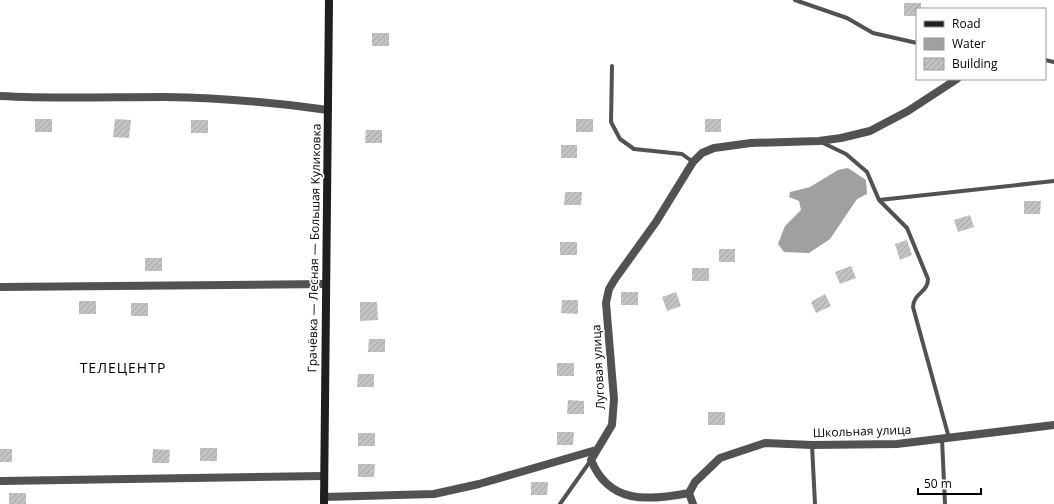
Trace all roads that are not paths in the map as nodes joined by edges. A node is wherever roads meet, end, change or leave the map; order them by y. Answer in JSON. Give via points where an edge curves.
{"nodes":[{"id":1,"x":329,"y":0,"type":"edge"},
{"id":2,"x":795,"y":0,"type":"edge"},
{"id":3,"x":916,"y":43,"type":"edge"},
{"id":4,"x":612,"y":66,"type":"dead end"},
{"id":5,"x":954,"y":80,"type":"edge"},
{"id":6,"x":0,"y":96,"type":"edge"},
{"id":7,"x":328,"y":110,"type":"junction"},
{"id":8,"x":819,"y":141,"type":"junction"},
{"id":9,"x":693,"y":162,"type":"junction"},
{"id":10,"x":1054,"y":181,"type":"edge"},
{"id":11,"x":879,"y":200,"type":"junction"},
{"id":12,"x":325,"y":284,"type":"junction"},
{"id":13,"x":0,"y":287,"type":"edge"},
{"id":14,"x":1054,"y":425,"type":"edge"},
{"id":15,"x":946,"y":438,"type":"junction"},
{"id":16,"x":812,"y":445,"type":"junction"},
{"id":17,"x":596,"y":450,"type":"junction"},
{"id":18,"x":591,"y":460,"type":"junction"},
{"id":19,"x":323,"y":476,"type":"junction"},
{"id":20,"x":0,"y":481,"type":"edge"},
{"id":21,"x":689,"y":493,"type":"junction"},
{"id":22,"x":324,"y":500,"type":"edge"},
{"id":23,"x":560,"y":504,"type":"edge"},
{"id":24,"x":694,"y":504,"type":"edge"},
{"id":25,"x":815,"y":504,"type":"edge"},
{"id":26,"x":945,"y":504,"type":"edge"}],
"edges":[{"from":1,"to":7,"type":"street","name":"Грачёвка — Лесная — Большая Куликовка"},
{"from":2,"to":3,"type":"lane","via":[[847,18],[873,34]]},
{"from":4,"to":9,"type":"lane","via":[[611,122],[620,139],[634,149],[682,154]]},
{"from":5,"to":8,"type":"street","via":[[908,111],[870,131]]},
{"from":6,"to":7,"type":"street","via":[[55,99],[201,98],[287,104]]},
{"from":7,"to":12,"type":"street","name":"Грачёвка — Лесная — Большая Куликовка"},
{"from":8,"to":9,"type":"street","via":[[714,148],[702,153]]},
{"from":8,"to":11,"type":"lane","via":[[846,154],[867,172]]},
{"from":9,"to":17,"type":"street","name":"Луговая улица","via":[[610,289],[606,303],[612,425]]},
{"from":10,"to":11,"type":"lane"},
{"from":11,"to":15,"type":"lane","via":[[907,228],[928,279],[925,289],[914,300],[913,307]]},
{"from":12,"to":13,"type":"street"},
{"from":12,"to":19,"type":"street","name":"Грачёвка — Лесная — Большая Куликовка"},
{"from":14,"to":15,"type":"street","name":"Школьная улица"},
{"from":15,"to":16,"type":"street","name":"Школьная улица","via":[[897,444]]},
{"from":15,"to":26,"type":"lane"},
{"from":16,"to":21,"type":"street","name":"Школьная улица","via":[[765,443],[720,458],[695,482]]},
{"from":16,"to":25,"type":"lane"},
{"from":17,"to":18,"type":"street","name":"Луговая улица"},
{"from":17,"to":22,"type":"street","via":[[479,484],[434,494]]},
{"from":18,"to":21,"type":"street","via":[[604,483],[619,495],[656,499]]},
{"from":18,"to":23,"type":"lane"},
{"from":19,"to":20,"type":"street"},
{"from":19,"to":22,"type":"street","name":"Грачёвка — Лесная — Большая Куликовка"},
{"from":21,"to":24,"type":"street"}]}
